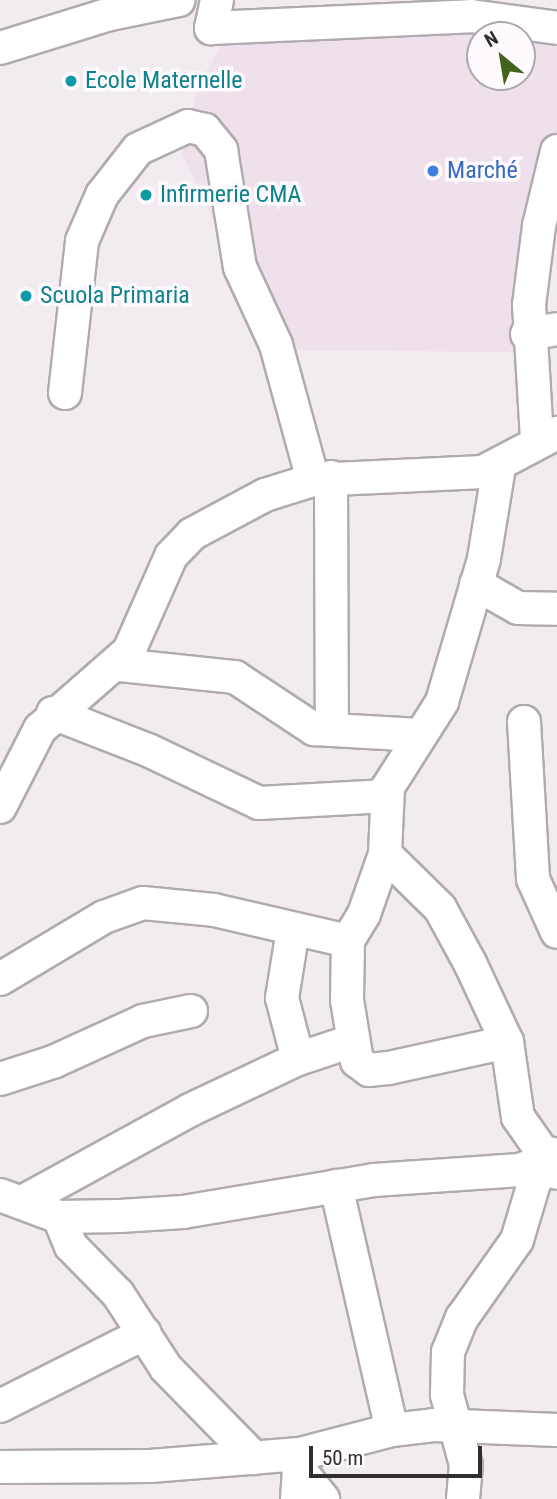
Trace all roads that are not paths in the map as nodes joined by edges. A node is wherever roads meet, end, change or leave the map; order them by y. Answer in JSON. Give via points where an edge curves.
{"nodes":[{"id":1,"x":180,"y":0,"type":"edge"},
{"id":2,"x":217,"y":2,"type":"edge"},
{"id":3,"x":107,"y":7,"type":"edge"},
{"id":4,"x":557,"y":28,"type":"edge"},
{"id":5,"x":0,"y":48,"type":"edge"},
{"id":6,"x":555,"y":167,"type":"edge"},
{"id":7,"x":542,"y":331,"type":"edge"},
{"id":8,"x":65,"y":393,"type":"dead end"},
{"id":9,"x":547,"y":436,"type":"edge"},
{"id":10,"x":499,"y":467,"type":"junction"},
{"id":11,"x":322,"y":478,"type":"junction"},
{"id":12,"x":476,"y":584,"type":"junction"},
{"id":13,"x":557,"y":609,"type":"edge"},
{"id":14,"x":120,"y":665,"type":"junction"},
{"id":15,"x":54,"y":713,"type":"junction"},
{"id":16,"x":524,"y":722,"type":"dead end"},
{"id":17,"x":332,"y":730,"type":"junction"},
{"id":18,"x":420,"y":735,"type":"junction"},
{"id":19,"x":387,"y":796,"type":"junction"},
{"id":20,"x":0,"y":807,"type":"edge"},
{"id":21,"x":385,"y":854,"type":"junction"},
{"id":22,"x":293,"y":930,"type":"junction"},
{"id":23,"x":557,"y":932,"type":"edge"},
{"id":24,"x":348,"y":941,"type":"junction"},
{"id":25,"x":0,"y":979,"type":"edge"},
{"id":26,"x":191,"y":1011,"type":"dead end"},
{"id":27,"x":352,"y":1041,"type":"junction"},
{"id":28,"x":507,"y":1042,"type":"junction"},
{"id":29,"x":298,"y":1059,"type":"junction"},
{"id":30,"x":0,"y":1079,"type":"edge"},
{"id":31,"x":554,"y":1159,"type":"edge"},
{"id":32,"x":335,"y":1186,"type":"junction"},
{"id":33,"x":12,"y":1198,"type":"edge"},
{"id":34,"x":59,"y":1217,"type":"junction"},
{"id":35,"x":145,"y":1333,"type":"junction"},
{"id":36,"x":0,"y":1406,"type":"edge"},
{"id":37,"x":454,"y":1424,"type":"junction"},
{"id":38,"x":392,"y":1430,"type":"junction"},
{"id":39,"x":557,"y":1430,"type":"edge"},
{"id":40,"x":254,"y":1458,"type":"junction"},
{"id":41,"x":299,"y":1461,"type":"junction"},
{"id":42,"x":0,"y":1467,"type":"edge"},
{"id":43,"x":297,"y":1499,"type":"edge"},
{"id":44,"x":323,"y":1499,"type":"edge"},
{"id":45,"x":463,"y":1499,"type":"edge"}],
"edges":[{"from":1,"to":2,"type":"street"},
{"from":1,"to":3,"type":"street"},
{"from":2,"to":4,"type":"street","via":[[211,28],[471,16]]},
{"from":3,"to":5,"type":"street"},
{"from":6,"to":7,"type":"street"},
{"from":7,"to":9,"type":"street"},
{"from":8,"to":11,"type":"street","via":[[82,241],[102,194],[138,149],[188,126],[205,130],[221,150],[240,267],[276,345]]},
{"from":9,"to":10,"type":"street"},
{"from":10,"to":11,"type":"street","via":[[483,472]]},
{"from":10,"to":12,"type":"street"},
{"from":11,"to":14,"type":"street","via":[[257,499],[179,545]]},
{"from":11,"to":17,"type":"street"},
{"from":12,"to":13,"type":"street","via":[[518,608]]},
{"from":12,"to":18,"type":"street","via":[[442,702]]},
{"from":14,"to":15,"type":"street"},
{"from":14,"to":17,"type":"street","via":[[235,677],[302,726]]},
{"from":15,"to":19,"type":"street","via":[[148,750],[259,803]]},
{"from":15,"to":20,"type":"street"},
{"from":16,"to":23,"type":"street","via":[[533,879]]},
{"from":17,"to":18,"type":"street"},
{"from":18,"to":19,"type":"street"},
{"from":19,"to":21,"type":"street"},
{"from":21,"to":24,"type":"street","via":[[364,914]]},
{"from":21,"to":28,"type":"street","via":[[440,908]]},
{"from":22,"to":24,"type":"street"},
{"from":22,"to":25,"type":"street","via":[[214,910],[143,904],[104,917]]},
{"from":22,"to":29,"type":"street","via":[[282,998]]},
{"from":24,"to":27,"type":"street"},
{"from":26,"to":30,"type":"street","via":[[143,1021],[52,1062]]},
{"from":27,"to":28,"type":"street","via":[[357,1060],[369,1070]]},
{"from":27,"to":29,"type":"street"},
{"from":28,"to":31,"type":"street","via":[[518,1117]]},
{"from":29,"to":33,"type":"street"},
{"from":31,"to":32,"type":"street","via":[[520,1170]]},
{"from":31,"to":37,"type":"street","via":[[517,1240],[454,1333],[446,1374]]},
{"from":32,"to":34,"type":"street","via":[[183,1212]]},
{"from":32,"to":38,"type":"street"},
{"from":33,"to":34,"type":"street"},
{"from":34,"to":35,"type":"street","via":[[71,1246],[118,1294]]},
{"from":35,"to":36,"type":"street"},
{"from":35,"to":40,"type":"street","via":[[183,1389]]},
{"from":37,"to":38,"type":"street"},
{"from":37,"to":39,"type":"street"},
{"from":37,"to":45,"type":"street","via":[[466,1465]]},
{"from":38,"to":41,"type":"street"},
{"from":40,"to":41,"type":"street"},
{"from":40,"to":42,"type":"street","via":[[150,1466]]},
{"from":41,"to":43,"type":"street"},
{"from":41,"to":44,"type":"street"}]}
